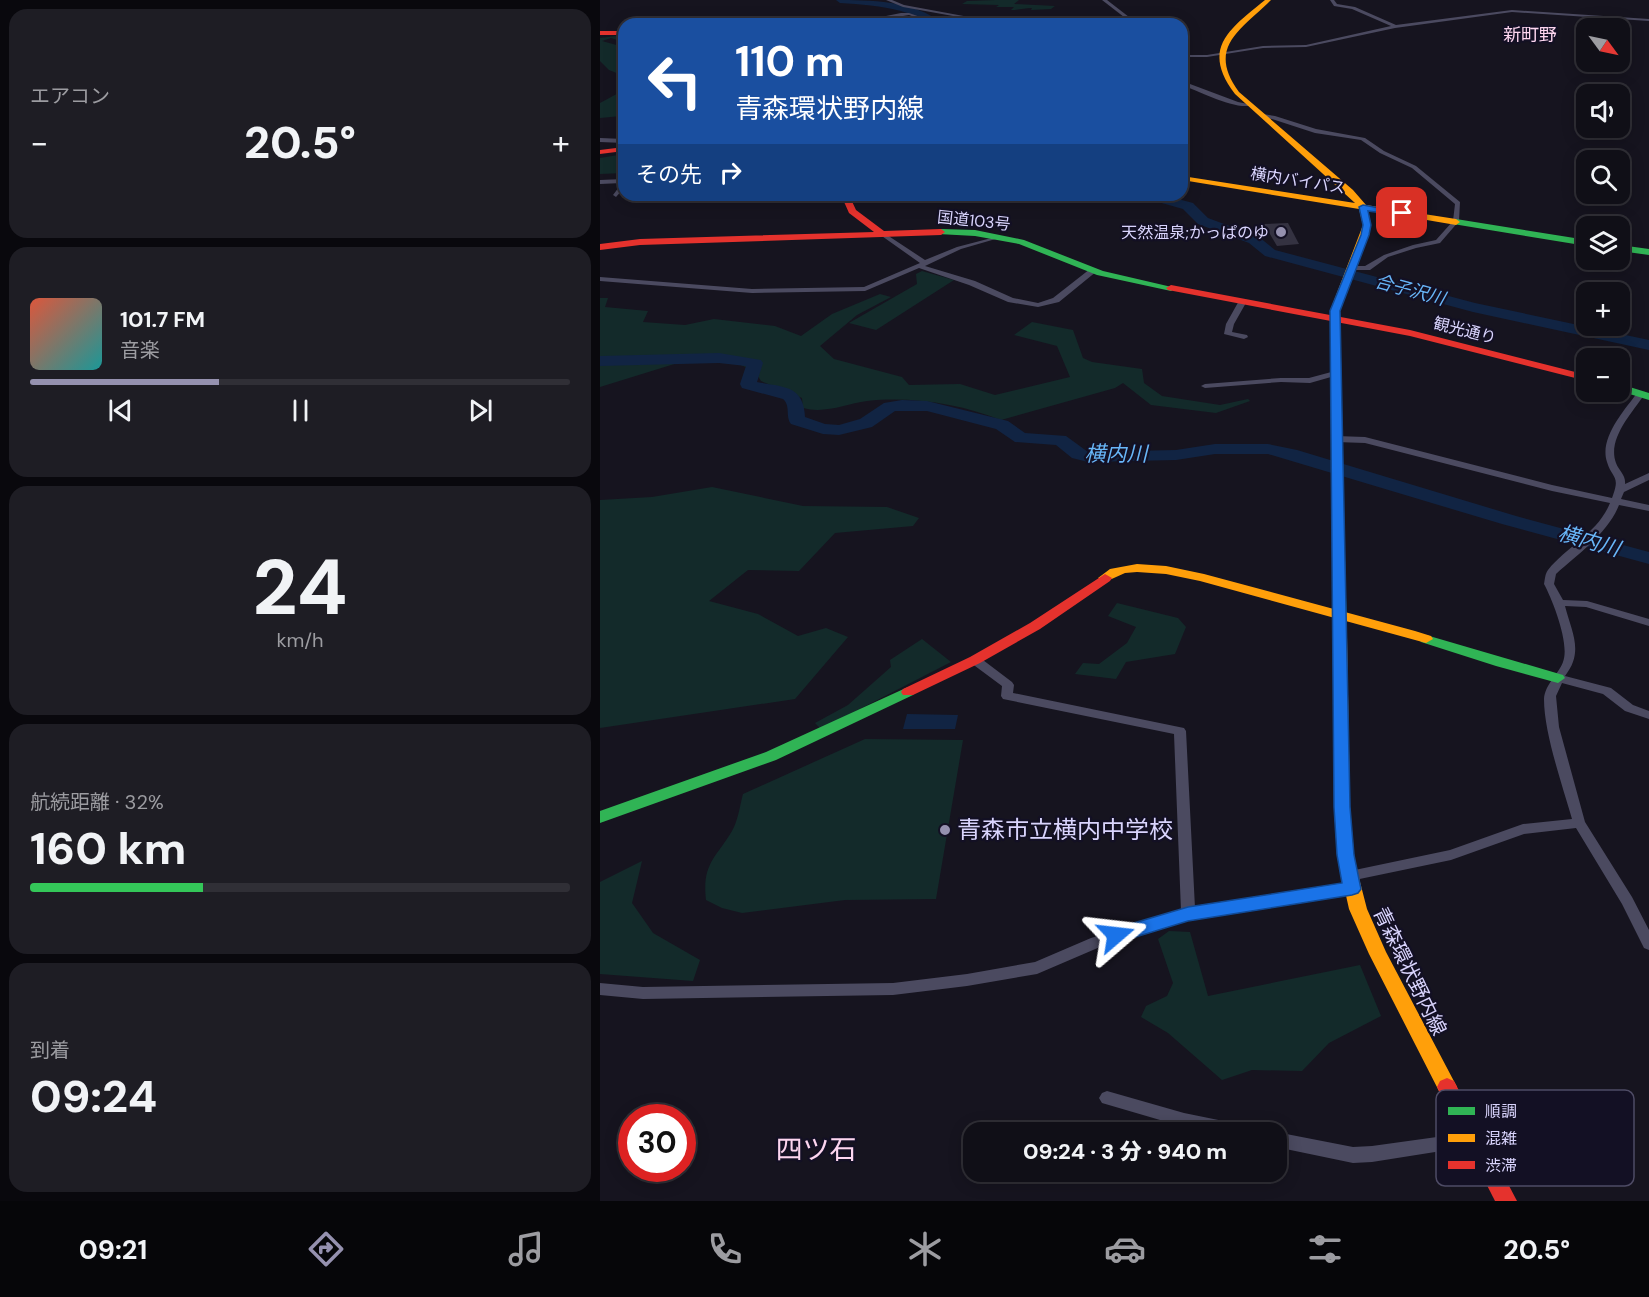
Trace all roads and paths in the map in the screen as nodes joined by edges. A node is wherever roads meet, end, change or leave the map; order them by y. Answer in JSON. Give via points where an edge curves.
{"nodes":[{"id":1,"x":888,"y":0,"type":"edge"},
{"id":2,"x":1104,"y":0,"type":"edge"},
{"id":3,"x":1268,"y":0,"type":"edge"},
{"id":4,"x":1332,"y":0,"type":"edge"},
{"id":5,"x":959,"y":16,"type":"junction"},
{"id":6,"x":881,"y":18,"type":"edge"},
{"id":7,"x":922,"y":18,"type":"edge"},
{"id":8,"x":950,"y":18,"type":"edge"},
{"id":9,"x":970,"y":18,"type":"edge"},
{"id":10,"x":1128,"y":18,"type":"edge"},
{"id":11,"x":1649,"y":21,"type":"edge"},
{"id":12,"x":1395,"y":27,"type":"junction"},
{"id":13,"x":600,"y":33,"type":"edge"},
{"id":14,"x":618,"y":33,"type":"edge"},
{"id":15,"x":1221,"y":54,"type":"junction"},
{"id":16,"x":1188,"y":56,"type":"edge"},
{"id":17,"x":1188,"y":85,"type":"edge"},
{"id":18,"x":1250,"y":105,"type":"junction"},
{"id":19,"x":1263,"y":116,"type":"junction"},
{"id":20,"x":600,"y":140,"type":"edge"},
{"id":21,"x":618,"y":141,"type":"edge"},
{"id":22,"x":618,"y":149,"type":"edge"},
{"id":23,"x":600,"y":152,"type":"edge"},
{"id":24,"x":1188,"y":179,"type":"edge"},
{"id":25,"x":600,"y":182,"type":"edge"},
{"id":26,"x":618,"y":182,"type":"edge"},
{"id":27,"x":618,"y":192,"type":"edge"},
{"id":28,"x":616,"y":195,"type":"dead end"},
{"id":29,"x":848,"y":201,"type":"edge"},
{"id":30,"x":1363,"y":207,"type":"junction"},
{"id":31,"x":1456,"y":222,"type":"junction"},
{"id":32,"x":881,"y":233,"type":"junction"},
{"id":33,"x":997,"y":237,"type":"junction"},
{"id":34,"x":1576,"y":241,"type":"edge"},
{"id":35,"x":600,"y":247,"type":"edge"},
{"id":36,"x":1630,"y":249,"type":"edge"},
{"id":37,"x":1649,"y":252,"type":"edge"},
{"id":38,"x":922,"y":264,"type":"junction"},
{"id":39,"x":1093,"y":271,"type":"junction"},
{"id":40,"x":1350,"y":272,"type":"junction"},
{"id":41,"x":600,"y":279,"type":"edge"},
{"id":42,"x":1243,"y":301,"type":"junction"},
{"id":43,"x":1335,"y":318,"type":"junction"},
{"id":44,"x":1244,"y":337,"type":"dead end"},
{"id":45,"x":1335,"y":373,"type":"junction"},
{"id":46,"x":1576,"y":375,"type":"edge"},
{"id":47,"x":1205,"y":386,"type":"dead end"},
{"id":48,"x":1630,"y":391,"type":"edge"},
{"id":49,"x":1645,"y":396,"type":"edge"},
{"id":50,"x":1336,"y":444,"type":"junction"},
{"id":51,"x":1649,"y":476,"type":"edge"},
{"id":52,"x":1620,"y":490,"type":"junction"},
{"id":53,"x":1615,"y":501,"type":"junction"},
{"id":54,"x":1649,"y":508,"type":"edge"},
{"id":55,"x":1559,"y":603,"type":"junction"},
{"id":56,"x":1339,"y":617,"type":"junction"},
{"id":57,"x":1649,"y":623,"type":"edge"},
{"id":58,"x":975,"y":660,"type":"junction"},
{"id":59,"x":1558,"y":678,"type":"junction"},
{"id":60,"x":1649,"y":715,"type":"edge"},
{"id":61,"x":600,"y":817,"type":"edge"},
{"id":62,"x":1579,"y":823,"type":"junction"},
{"id":63,"x":1351,"y":882,"type":"junction"},
{"id":64,"x":1188,"y":914,"type":"junction"},
{"id":65,"x":1649,"y":944,"type":"edge"},
{"id":66,"x":600,"y":989,"type":"edge"},
{"id":67,"x":1448,"y":1090,"type":"edge"},
{"id":68,"x":1107,"y":1098,"type":"dead end"},
{"id":69,"x":1194,"y":1122,"type":"edge"},
{"id":70,"x":1287,"y":1141,"type":"edge"},
{"id":71,"x":1436,"y":1144,"type":"edge"},
{"id":72,"x":1498,"y":1186,"type":"edge"},
{"id":73,"x":1506,"y":1201,"type":"edge"}],
"edges":[{"from":1,"to":5,"type":"street"},
{"from":2,"to":10,"type":"street"},
{"from":3,"to":15,"type":"main road","via":[[1228,35]]},
{"from":4,"to":12,"type":"street","via":[[1336,5]]},
{"from":5,"to":8,"type":"street"},
{"from":5,"to":9,"type":"street"},
{"from":6,"to":7,"type":"street","via":[[909,14]]},
{"from":11,"to":12,"type":"street","via":[[1512,11]]},
{"from":12,"to":15,"type":"street","via":[[1306,46],[1263,47]]},
{"from":13,"to":14,"type":"main road"},
{"from":15,"to":16,"type":"street"},
{"from":15,"to":18,"type":"main road","via":[[1224,74]]},
{"from":17,"to":18,"type":"street"},
{"from":18,"to":19,"type":"main road"},
{"from":19,"to":30,"type":"main road"},
{"from":19,"to":31,"type":"street","via":[[1371,142],[1382,152],[1414,167],[1454,199],[1458,203]]},
{"from":20,"to":21,"type":"street"},
{"from":22,"to":23,"type":"main road"},
{"from":24,"to":30,"type":"main road","name":"横内バイパス"},
{"from":25,"to":26,"type":"street"},
{"from":27,"to":28,"type":"street"},
{"from":29,"to":32,"type":"main road","via":[[852,211]]},
{"from":30,"to":31,"type":"main road","name":"横内バイパス"},
{"from":30,"to":40,"type":"main road","name":"青森環状野内線","via":[[1367,225]]},
{"from":31,"to":34,"type":"main road","name":"横内バイパス"},
{"from":31,"to":40,"type":"street","via":[[1438,242],[1415,246]]},
{"from":32,"to":33,"type":"main road","name":"国道103号","via":[[943,231]]},
{"from":32,"to":35,"type":"main road","name":"国道103号"},
{"from":32,"to":38,"type":"street"},
{"from":33,"to":38,"type":"street"},
{"from":33,"to":39,"type":"main road","name":"国道103号"},
{"from":36,"to":37,"type":"main road"},
{"from":38,"to":39,"type":"street","via":[[1011,300],[1038,305],[1056,300]]},
{"from":38,"to":41,"type":"street","via":[[878,285],[852,290],[752,291]]},
{"from":39,"to":42,"type":"main road","name":"国道103号"},
{"from":40,"to":43,"type":"main road","name":"青森環状野内線"},
{"from":42,"to":43,"type":"main road","name":"国道103号"},
{"from":42,"to":44,"type":"street","via":[[1228,334]]},
{"from":43,"to":45,"type":"main road","name":"青森環状野内線"},
{"from":43,"to":46,"type":"main road","name":"観光通り"},
{"from":45,"to":47,"type":"street","via":[[1310,381]]},
{"from":45,"to":50,"type":"main road","name":"青森環状野内線"},
{"from":48,"to":49,"type":"main road"},
{"from":49,"to":52,"type":"street","via":[[1616,430],[1610,447],[1611,462],[1621,478]]},
{"from":50,"to":53,"type":"street","via":[[1365,440]]},
{"from":50,"to":56,"type":"main road","name":"青森環状野内線"},
{"from":51,"to":52,"type":"street"},
{"from":52,"to":53,"type":"street"},
{"from":53,"to":54,"type":"street"},
{"from":53,"to":55,"type":"street","via":[[1598,529],[1551,573],[1549,585]]},
{"from":55,"to":57,"type":"street","via":[[1587,604]]},
{"from":55,"to":59,"type":"street","via":[[1570,652],[1568,665]]},
{"from":56,"to":58,"type":"main road","via":[[1172,571],[1122,569]]},
{"from":56,"to":59,"type":"main road","via":[[1385,625]]},
{"from":56,"to":63,"type":"main road","name":"青森環状野内線","via":[[1342,807]]},
{"from":58,"to":61,"type":"main road","via":[[771,756]]},
{"from":58,"to":64,"type":"street","via":[[1008,685],[1008,696],[1180,731]]},
{"from":59,"to":60,"type":"street","via":[[1607,691],[1629,708]]},
{"from":59,"to":62,"type":"street","via":[[1550,696],[1553,727]]},
{"from":62,"to":63,"type":"street","via":[[1524,829],[1451,855]]},
{"from":62,"to":65,"type":"street"},
{"from":63,"to":64,"type":"street"},
{"from":63,"to":67,"type":"main road","name":"青森環状野内線","via":[[1378,954]]},
{"from":64,"to":66,"type":"street","via":[[1096,942],[1037,968],[967,980],[893,989],[643,993]]},
{"from":68,"to":69,"type":"street"},
{"from":70,"to":71,"type":"street","via":[[1353,1155]]},
{"from":72,"to":73,"type":"main road","name":"青森環状野内線"}]}
